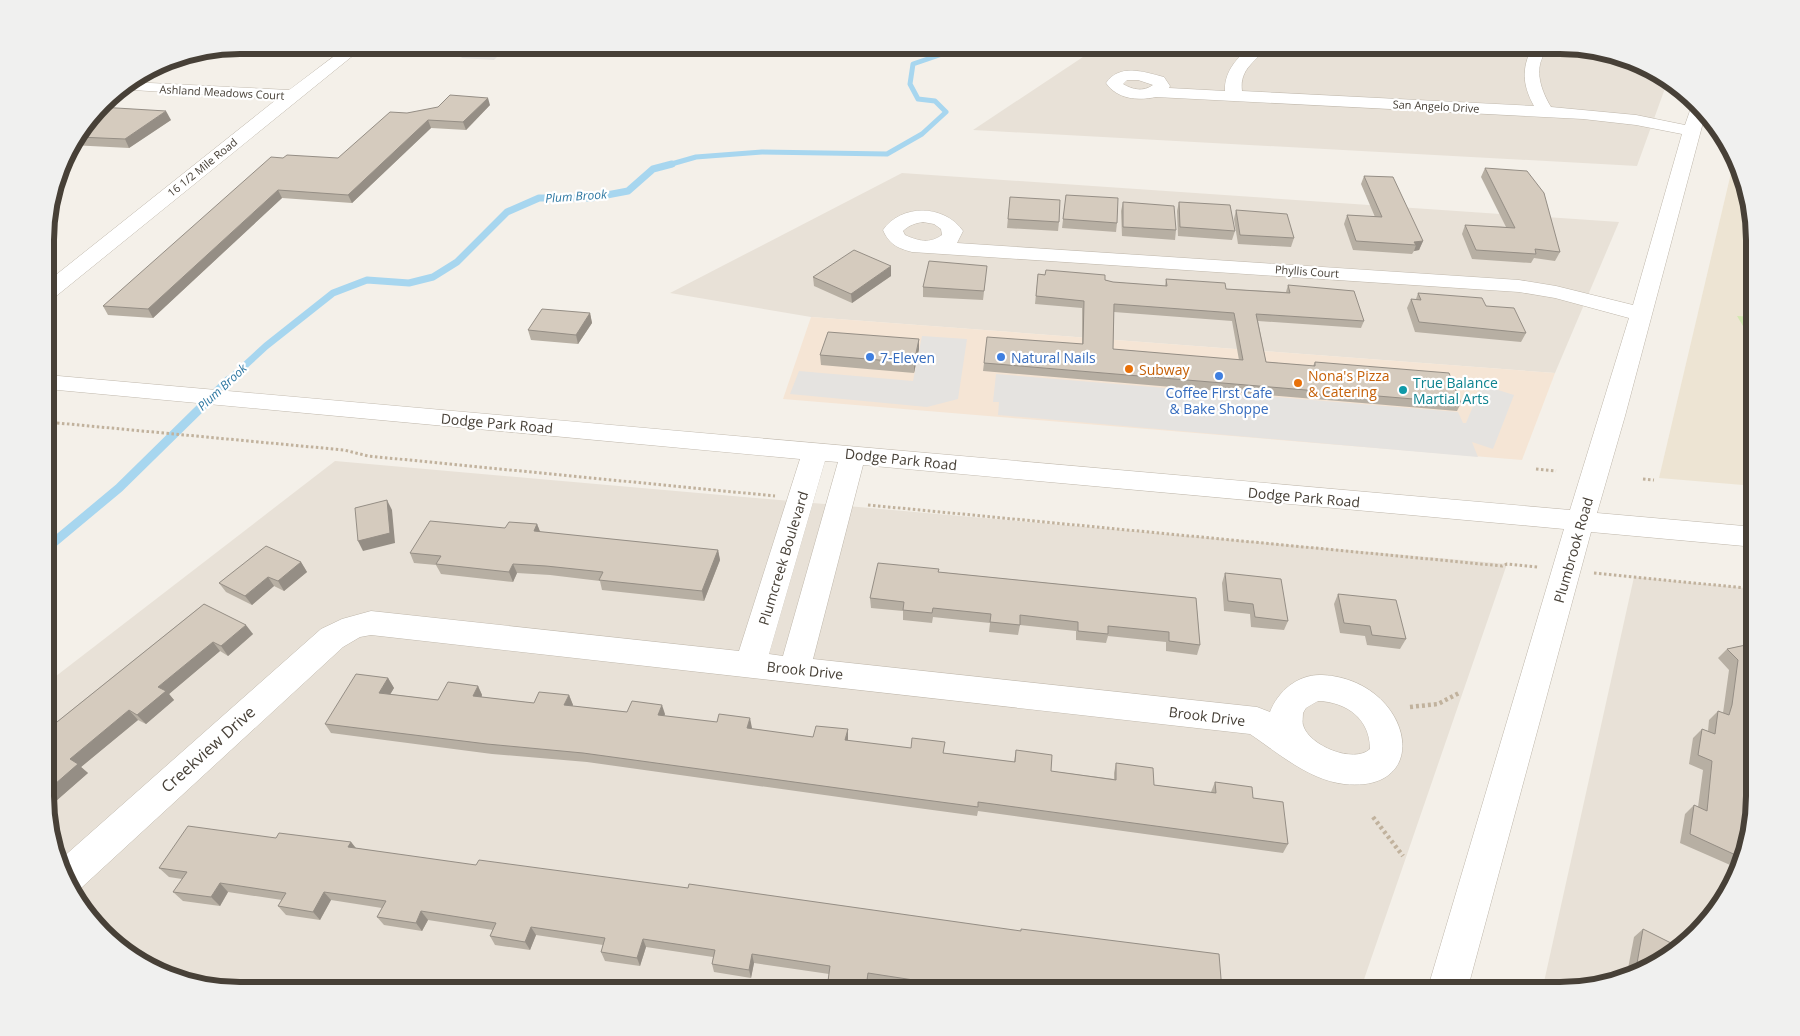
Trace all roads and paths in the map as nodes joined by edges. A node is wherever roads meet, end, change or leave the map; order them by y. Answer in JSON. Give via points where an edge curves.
{"nodes":[{"id":1,"x":346,"y":54,"type":"edge"},
{"id":2,"x":1252,"y":54,"type":"edge"},
{"id":3,"x":1539,"y":54,"type":"edge"},
{"id":4,"x":134,"y":87,"type":"edge"},
{"id":5,"x":1158,"y":88,"type":"dead end"},
{"id":6,"x":292,"y":95,"type":"junction"},
{"id":7,"x":1234,"y":96,"type":"junction"},
{"id":8,"x":1545,"y":111,"type":"junction"},
{"id":9,"x":1697,"y":113,"type":"edge"},
{"id":10,"x":1691,"y":132,"type":"junction"},
{"id":11,"x":952,"y":236,"type":"junction"},
{"id":12,"x":932,"y":247,"type":"junction"},
{"id":13,"x":969,"y":249,"type":"junction"},
{"id":14,"x":54,"y":286,"type":"edge"},
{"id":15,"x":1641,"y":314,"type":"junction"},
{"id":16,"x":54,"y":383,"type":"edge"},
{"id":17,"x":54,"y":423,"type":"edge"},
{"id":18,"x":815,"y":451,"type":"junction"},
{"id":19,"x":853,"y":454,"type":"junction"},
{"id":20,"x":1536,"y":469,"type":"dead end"},
{"id":21,"x":1556,"y":471,"type":"dead end"},
{"id":22,"x":1643,"y":480,"type":"dead end"},
{"id":23,"x":1654,"y":480,"type":"dead end"},
{"id":24,"x":779,"y":496,"type":"dead end"},
{"id":25,"x":861,"y":504,"type":"dead end"},
{"id":26,"x":1581,"y":521,"type":"junction"},
{"id":27,"x":1746,"y":536,"type":"edge"},
{"id":28,"x":1507,"y":564,"type":"dead end"},
{"id":29,"x":1600,"y":574,"type":"dead end"},
{"id":30,"x":1746,"y":588,"type":"edge"},
{"id":31,"x":353,"y":627,"type":"joint"},
{"id":32,"x":751,"y":664,"type":"junction"},
{"id":33,"x":795,"y":669,"type":"junction"},
{"id":34,"x":1459,"y":693,"type":"dead end"},
{"id":35,"x":1291,"y":701,"type":"junction"},
{"id":36,"x":1410,"y":707,"type":"dead end"},
{"id":37,"x":1257,"y":721,"type":"junction"},
{"id":38,"x":1303,"y":752,"type":"junction"},
{"id":39,"x":1373,"y":817,"type":"dead end"},
{"id":40,"x":1403,"y":856,"type":"dead end"},
{"id":41,"x":71,"y":874,"type":"edge"},
{"id":42,"x":1450,"y":982,"type":"edge"}],
"edges":[{"from":1,"to":6,"type":"street","name":"16 1/2 Mile Road"},
{"from":2,"to":7,"type":"street","via":[[1237,68],[1232,86]]},
{"from":3,"to":8,"type":"street","via":[[1530,75],[1531,84]]},
{"from":4,"to":6,"type":"street","name":"Ashland Meadows Court"},
{"from":5,"to":7,"type":"street","name":"San Angelo Drive"},
{"from":6,"to":14,"type":"street","name":"16 1/2 Mile Road"},
{"from":7,"to":8,"type":"street","name":"San Angelo Drive"},
{"from":8,"to":10,"type":"street","name":"San Angelo Drive","via":[[1619,118]]},
{"from":9,"to":10,"type":"street","name":"Plumbrook Road"},
{"from":10,"to":15,"type":"street","name":"Plumbrook Road"},
{"from":11,"to":12,"type":"street"},
{"from":11,"to":12,"type":"street","name":"Phyllis Court","via":[[950,226],[928,217],[902,221],[893,230],[904,244]]},
{"from":11,"to":13,"type":"street","name":"Phyllis Court"},
{"from":12,"to":13,"type":"street","name":"Phyllis Court"},
{"from":13,"to":15,"type":"street","name":"Phyllis Court","via":[[1518,286],[1556,292]]},
{"from":15,"to":26,"type":"street","name":"Plumbrook Road"},
{"from":16,"to":18,"type":"street","name":"Dodge Park Road"},
{"from":17,"to":24,"type":"path"},
{"from":18,"to":19,"type":"street","name":"Dodge Park Road"},
{"from":18,"to":32,"type":"street","name":"Plumcreek Boulevard"},
{"from":19,"to":26,"type":"street","name":"Dodge Park Road"},
{"from":19,"to":33,"type":"street"},
{"from":20,"to":21,"type":"path"},
{"from":22,"to":23,"type":"path"},
{"from":25,"to":28,"type":"path"},
{"from":26,"to":27,"type":"street","name":"Dodge Park Road"},
{"from":26,"to":42,"type":"street","name":"Plumbrook Road"},
{"from":29,"to":30,"type":"path"},
{"from":31,"to":32,"type":"street","name":"Brook Drive","via":[[385,623]]},
{"from":31,"to":41,"type":"street","name":"Creekview Drive","via":[[314,653]]},
{"from":32,"to":33,"type":"street","name":"Brook Drive"},
{"from":33,"to":37,"type":"street","name":"Brook Drive"},
{"from":34,"to":36,"type":"path","via":[[1438,704]]},
{"from":35,"to":37,"type":"street","name":"Brook Drive","via":[[1274,714]]},
{"from":35,"to":38,"type":"street","name":"Brook Drive","via":[[1286,712],[1286,725]]},
{"from":35,"to":38,"type":"street","name":"Brook Drive","via":[[1314,688],[1345,692],[1373,710],[1383,723],[1387,737],[1386,750],[1380,761],[1368,769],[1335,769]]},
{"from":37,"to":38,"type":"street","name":"Brook Drive"},
{"from":39,"to":40,"type":"path"}]}
